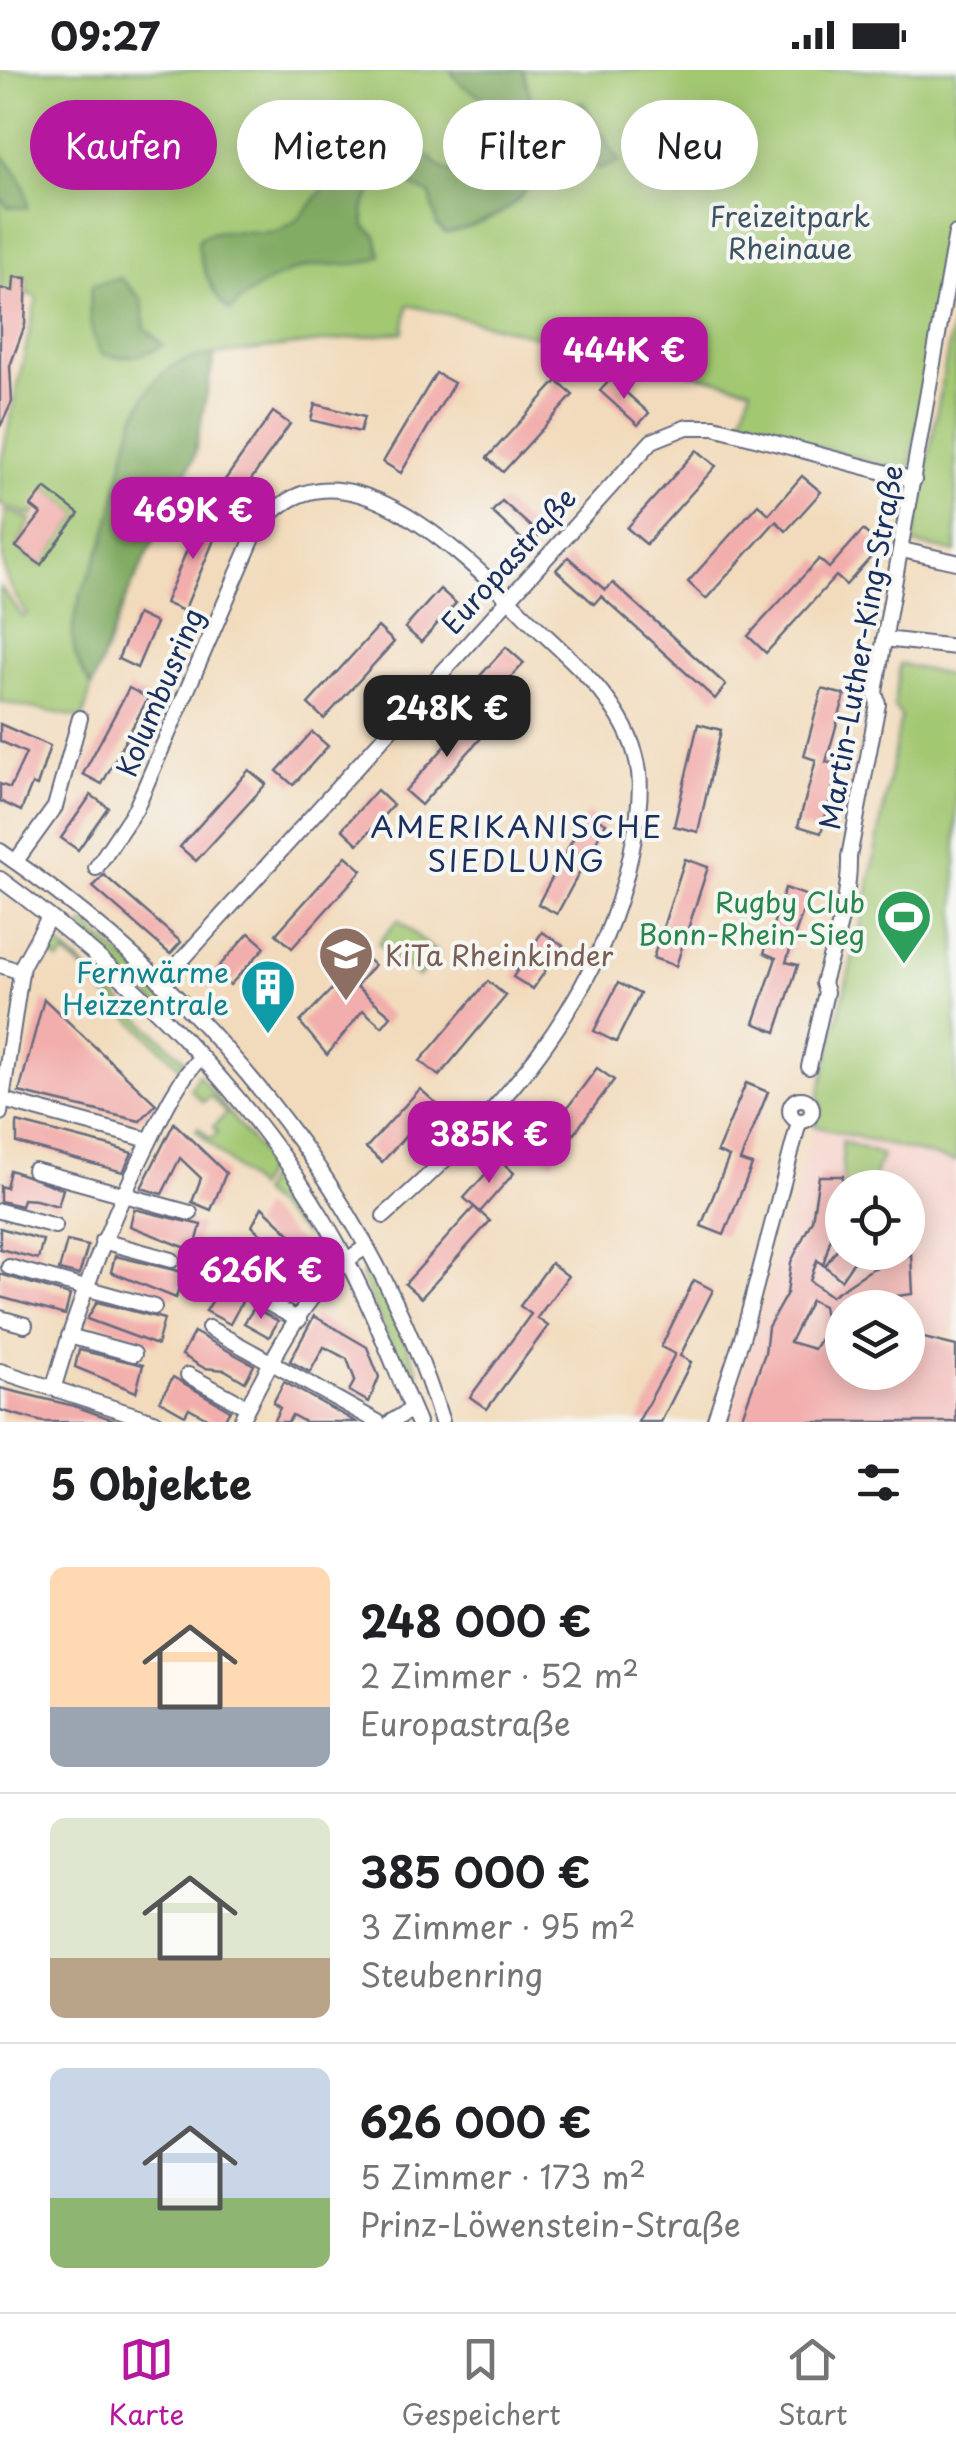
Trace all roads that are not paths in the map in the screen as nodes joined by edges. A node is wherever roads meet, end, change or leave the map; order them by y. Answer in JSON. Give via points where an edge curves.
{"nodes":[{"id":1,"x":956,"y":233,"type":"edge"},
{"id":2,"x":884,"y":472,"type":"junction"},
{"id":3,"x":914,"y":480,"type":"junction"},
{"id":4,"x":910,"y":505,"type":"junction"},
{"id":5,"x":902,"y":550,"type":"junction"},
{"id":6,"x":956,"y":562,"type":"edge"},
{"id":7,"x":509,"y":598,"type":"junction"},
{"id":8,"x":884,"y":638,"type":"junction"},
{"id":9,"x":956,"y":648,"type":"edge"},
{"id":10,"x":80,"y":718,"type":"dead end"},
{"id":11,"x":0,"y":851,"type":"edge"},
{"id":12,"x":16,"y":862,"type":"junction"},
{"id":13,"x":96,"y":868,"type":"dead end"},
{"id":14,"x":0,"y":879,"type":"edge"},
{"id":15,"x":56,"y":893,"type":"junction"},
{"id":16,"x":73,"y":906,"type":"junction"},
{"id":17,"x":49,"y":917,"type":"junction"},
{"id":18,"x":0,"y":964,"type":"edge"},
{"id":19,"x":20,"y":972,"type":"junction"},
{"id":20,"x":161,"y":983,"type":"junction"},
{"id":21,"x":211,"y":1033,"type":"junction"},
{"id":22,"x":224,"y":1046,"type":"junction"},
{"id":23,"x":200,"y":1056,"type":"junction"},
{"id":24,"x":809,"y":1067,"type":"dead end"},
{"id":25,"x":2,"y":1106,"type":"edge"},
{"id":26,"x":799,"y":1122,"type":"dead end"},
{"id":27,"x":150,"y":1140,"type":"junction"},
{"id":28,"x":34,"y":1170,"type":"dead end"},
{"id":29,"x":122,"y":1194,"type":"junction"},
{"id":30,"x":0,"y":1211,"type":"edge"},
{"id":31,"x":190,"y":1213,"type":"dead end"},
{"id":32,"x":384,"y":1216,"type":"dead end"},
{"id":33,"x":55,"y":1226,"type":"dead end"},
{"id":34,"x":354,"y":1226,"type":"junction"},
{"id":35,"x":334,"y":1238,"type":"junction"},
{"id":36,"x":102,"y":1241,"type":"junction"},
{"id":37,"x":366,"y":1247,"type":"junction"},
{"id":38,"x":346,"y":1259,"type":"junction"},
{"id":39,"x":172,"y":1260,"type":"dead end"},
{"id":40,"x":8,"y":1267,"type":"dead end"},
{"id":41,"x":234,"y":1285,"type":"dead end"},
{"id":42,"x":84,"y":1288,"type":"junction"},
{"id":43,"x":154,"y":1307,"type":"dead end"},
{"id":44,"x":0,"y":1318,"type":"edge"},
{"id":45,"x":299,"y":1320,"type":"junction"},
{"id":46,"x":25,"y":1325,"type":"dead end"},
{"id":47,"x":209,"y":1328,"type":"dead end"},
{"id":48,"x":69,"y":1336,"type":"junction"},
{"id":49,"x":134,"y":1354,"type":"dead end"},
{"id":50,"x":272,"y":1364,"type":"junction"},
{"id":51,"x":0,"y":1371,"type":"edge"},
{"id":52,"x":188,"y":1376,"type":"dead end"},
{"id":53,"x":429,"y":1384,"type":"junction"},
{"id":54,"x":54,"y":1386,"type":"junction"},
{"id":55,"x":406,"y":1393,"type":"junction"},
{"id":56,"x":247,"y":1407,"type":"junction"},
{"id":57,"x":417,"y":1418,"type":"edge"},
{"id":58,"x":441,"y":1418,"type":"edge"},
{"id":59,"x":156,"y":1422,"type":"edge"},
{"id":60,"x":240,"y":1422,"type":"edge"},
{"id":61,"x":378,"y":1422,"type":"edge"},
{"id":62,"x":391,"y":1422,"type":"edge"},
{"id":63,"x":714,"y":1422,"type":"edge"}],
"edges":[{"from":1,"to":3,"type":"street","name":"Martin-Luther-King-Straße"},
{"from":2,"to":3,"type":"street","name":"Europastraße"},
{"from":2,"to":4,"type":"street"},
{"from":2,"to":7,"type":"street","name":"Europastraße","via":[[714,427],[674,430],[639,452]]},
{"from":3,"to":4,"type":"street","name":"Martin-Luther-King-Straße"},
{"from":4,"to":5,"type":"street","name":"Martin-Luther-King-Straße"},
{"from":5,"to":6,"type":"street"},
{"from":5,"to":8,"type":"street","name":"Martin-Luther-King-Straße"},
{"from":7,"to":13,"type":"street","name":"Kolumbusring","via":[[424,526],[368,496],[324,492],[279,507],[253,538],[136,808]]},
{"from":7,"to":20,"type":"street","name":"Europastraße"},
{"from":7,"to":32,"type":"street","name":"Kolumbusring","via":[[608,700],[621,723],[639,768],[632,848],[616,912],[564,1020],[480,1128]]},
{"from":8,"to":9,"type":"street"},
{"from":8,"to":24,"type":"street","name":"Martin-Luther-King-Straße","via":[[849,878]]},
{"from":10,"to":12,"type":"street","via":[[55,807]]},
{"from":11,"to":12,"type":"street"},
{"from":12,"to":15,"type":"street"},
{"from":14,"to":17,"type":"street"},
{"from":15,"to":16,"type":"street"},
{"from":15,"to":17,"type":"street"},
{"from":16,"to":17,"type":"street"},
{"from":16,"to":20,"type":"street"},
{"from":17,"to":19,"type":"street"},
{"from":17,"to":23,"type":"street"},
{"from":18,"to":19,"type":"street"},
{"from":19,"to":25,"type":"street"},
{"from":20,"to":21,"type":"street"},
{"from":21,"to":22,"type":"street"},
{"from":21,"to":23,"type":"street"},
{"from":22,"to":23,"type":"street"},
{"from":22,"to":34,"type":"street","via":[[293,1131]]},
{"from":23,"to":27,"type":"street"},
{"from":23,"to":35,"type":"street","via":[[264,1131]]},
{"from":25,"to":27,"type":"street"},
{"from":26,"to":63,"type":"street"},
{"from":27,"to":29,"type":"street"},
{"from":28,"to":29,"type":"street"},
{"from":29,"to":31,"type":"street"},
{"from":29,"to":36,"type":"street"},
{"from":30,"to":33,"type":"street"},
{"from":34,"to":35,"type":"street"},
{"from":34,"to":37,"type":"street"},
{"from":35,"to":38,"type":"street"},
{"from":36,"to":39,"type":"street"},
{"from":36,"to":42,"type":"street"},
{"from":37,"to":38,"type":"street"},
{"from":37,"to":53,"type":"street"},
{"from":38,"to":45,"type":"street"},
{"from":38,"to":55,"type":"street"},
{"from":40,"to":42,"type":"street"},
{"from":41,"to":45,"type":"street"},
{"from":42,"to":43,"type":"street"},
{"from":42,"to":48,"type":"street"},
{"from":44,"to":46,"type":"street"},
{"from":45,"to":50,"type":"street"},
{"from":47,"to":50,"type":"street"},
{"from":48,"to":49,"type":"street"},
{"from":48,"to":54,"type":"street"},
{"from":50,"to":56,"type":"street"},
{"from":50,"to":61,"type":"street"},
{"from":51,"to":54,"type":"street"},
{"from":52,"to":56,"type":"street"},
{"from":53,"to":55,"type":"street"},
{"from":53,"to":58,"type":"street"},
{"from":54,"to":59,"type":"street"},
{"from":55,"to":57,"type":"street"},
{"from":56,"to":60,"type":"street"},
{"from":57,"to":58,"type":"street"},
{"from":57,"to":62,"type":"street"}]}
